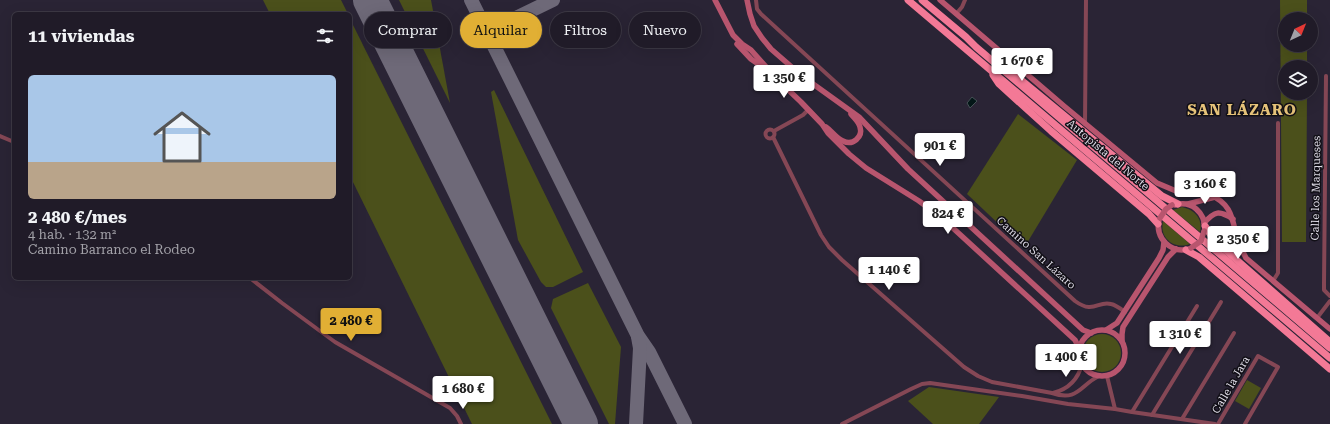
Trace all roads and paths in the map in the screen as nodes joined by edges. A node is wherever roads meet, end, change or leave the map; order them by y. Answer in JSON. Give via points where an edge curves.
{"nodes":[{"id":1,"x":715,"y":0,"type":"edge"},
{"id":2,"x":747,"y":0,"type":"edge"},
{"id":3,"x":756,"y":0,"type":"edge"},
{"id":4,"x":908,"y":0,"type":"edge"},
{"id":5,"x":922,"y":0,"type":"edge"},
{"id":6,"x":940,"y":0,"type":"edge"},
{"id":7,"x":965,"y":0,"type":"edge"},
{"id":8,"x":1086,"y":0,"type":"edge"},
{"id":9,"x":956,"y":14,"type":"junction"},
{"id":10,"x":722,"y":15,"type":"junction"},
{"id":11,"x":725,"y":21,"type":"junction"},
{"id":12,"x":966,"y":37,"type":"junction"},
{"id":13,"x":751,"y":50,"type":"junction"},
{"id":14,"x":989,"y":69,"type":"junction"},
{"id":15,"x":1326,"y":76,"type":"dead end"},
{"id":16,"x":776,"y":78,"type":"junction"},
{"id":17,"x":808,"y":110,"type":"junction"},
{"id":18,"x":848,"y":110,"type":"junction"},
{"id":19,"x":1278,"y":123,"type":"dead end"},
{"id":20,"x":822,"y":124,"type":"junction"},
{"id":21,"x":1085,"y":124,"type":"junction"},
{"id":22,"x":774,"y":131,"type":"junction"},
{"id":23,"x":0,"y":136,"type":"edge"},
{"id":24,"x":773,"y":137,"type":"junction"},
{"id":25,"x":12,"y":141,"type":"edge"},
{"id":26,"x":1218,"y":186,"type":"dead end"},
{"id":27,"x":1215,"y":197,"type":"junction"},
{"id":28,"x":1188,"y":204,"type":"junction"},
{"id":29,"x":1175,"y":205,"type":"junction"},
{"id":30,"x":1233,"y":219,"type":"junction"},
{"id":31,"x":1159,"y":221,"type":"junction"},
{"id":32,"x":1205,"y":227,"type":"junction"},
{"id":33,"x":1164,"y":242,"type":"junction"},
{"id":34,"x":1176,"y":249,"type":"junction"},
{"id":35,"x":1188,"y":249,"type":"junction"},
{"id":36,"x":252,"y":280,"type":"edge"},
{"id":37,"x":1273,"y":281,"type":"junction"},
{"id":38,"x":1330,"y":296,"type":"edge"},
{"id":39,"x":1330,"y":301,"type":"edge"},
{"id":40,"x":1221,"y":302,"type":"dead end"},
{"id":41,"x":1197,"y":306,"type":"dead end"},
{"id":42,"x":1125,"y":312,"type":"junction"},
{"id":43,"x":1317,"y":318,"type":"junction"},
{"id":44,"x":1330,"y":329,"type":"edge"},
{"id":45,"x":1106,"y":330,"type":"junction"},
{"id":46,"x":1091,"y":332,"type":"junction"},
{"id":47,"x":1234,"y":333,"type":"dead end"},
{"id":48,"x":1122,"y":342,"type":"junction"},
{"id":49,"x":1330,"y":342,"type":"edge"},
{"id":50,"x":1079,"y":348,"type":"junction"},
{"id":51,"x":1330,"y":348,"type":"edge"},
{"id":52,"x":1330,"y":358,"type":"edge"},
{"id":53,"x":1082,"y":364,"type":"junction"},
{"id":54,"x":1330,"y":369,"type":"edge"},
{"id":55,"x":1099,"y":376,"type":"junction"},
{"id":56,"x":1107,"y":376,"type":"junction"},
{"id":57,"x":1052,"y":393,"type":"junction"},
{"id":58,"x":1115,"y":409,"type":"junction"},
{"id":59,"x":1132,"y":412,"type":"junction"},
{"id":60,"x":1152,"y":415,"type":"junction"},
{"id":61,"x":1182,"y":419,"type":"junction"},
{"id":62,"x":461,"y":424,"type":"edge"},
{"id":63,"x":842,"y":424,"type":"edge"},
{"id":64,"x":1215,"y":424,"type":"edge"},
{"id":65,"x":1218,"y":424,"type":"edge"},
{"id":66,"x":1245,"y":424,"type":"edge"}],
"edges":[{"from":1,"to":10,"type":"main road"},
{"from":2,"to":18,"type":"main road","via":[[754,26],[766,44]]},
{"from":3,"to":42,"type":"street","name":"Camino San Lázaro","via":[[759,11],[787,38],[1075,301],[1085,307],[1107,303]]},
{"from":4,"to":14,"type":"highway","name":"Autopista del Norte"},
{"from":5,"to":12,"type":"highway","name":"Autopista del Norte"},
{"from":6,"to":9,"type":"main road"},
{"from":7,"to":9,"type":"street"},
{"from":8,"to":21,"type":"street"},
{"from":9,"to":21,"type":"main road"},
{"from":10,"to":11,"type":"main road"},
{"from":10,"to":13,"type":"main road"},
{"from":11,"to":13,"type":"main road","via":[[733,35]]},
{"from":11,"to":16,"type":"main road","via":[[728,32],[738,45],[751,59]]},
{"from":12,"to":29,"type":"highway","via":[[979,44]]},
{"from":12,"to":51,"type":"highway","name":"Autopista del Norte"},
{"from":13,"to":16,"type":"main road"},
{"from":14,"to":31,"type":"highway","via":[[999,84]]},
{"from":14,"to":52,"type":"highway","name":"Autopista del Norte"},
{"from":15,"to":38,"type":"street","name":"Calle los Marqueses","via":[[1324,290]]},
{"from":16,"to":17,"type":"main road"},
{"from":17,"to":20,"type":"main road"},
{"from":17,"to":22,"type":"street"},
{"from":18,"to":20,"type":"main road","via":[[861,128],[860,136],[855,141],[843,141]]},
{"from":18,"to":46,"type":"main road","via":[[863,121],[908,169],[1083,330]]},
{"from":19,"to":37,"type":"street","via":[[1278,273]]},
{"from":20,"to":50,"type":"main road","via":[[842,148],[866,168],[942,218],[1075,340]]},
{"from":21,"to":27,"type":"main road","via":[[1157,183],[1176,191]]},
{"from":22,"to":24,"type":"street"},
{"from":22,"to":24,"type":"street","via":[[769,129],[766,133],[768,138]]},
{"from":23,"to":25,"type":"street"},
{"from":24,"to":57,"type":"street","via":[[821,235],[842,260],[964,367],[978,376],[1003,384]]},
{"from":26,"to":27,"type":"street"},
{"from":27,"to":28,"type":"main road"},
{"from":27,"to":30,"type":"main road","via":[[1226,205]]},
{"from":28,"to":29,"type":"main road"},
{"from":28,"to":32,"type":"main road","via":[[1202,215]]},
{"from":29,"to":31,"type":"main road","bridge":true,"via":[[1166,209]]},
{"from":30,"to":32,"type":"main road","via":[[1220,212],[1215,213]]},
{"from":30,"to":37,"type":"main road","via":[[1238,241],[1246,258]]},
{"from":31,"to":33,"type":"main road","via":[[1159,232]]},
{"from":32,"to":35,"type":"main road","bridge":true,"via":[[1200,241]]},
{"from":32,"to":49,"type":"highway","via":[[1214,240]]},
{"from":33,"to":34,"type":"main road"},
{"from":33,"to":42,"type":"main road","via":[[1159,258]]},
{"from":34,"to":35,"type":"main road"},
{"from":34,"to":48,"type":"main road","via":[[1168,257],[1123,327]]},
{"from":35,"to":54,"type":"highway"},
{"from":36,"to":62,"type":"street","via":[[335,342],[450,408],[458,416]]},
{"from":37,"to":43,"type":"main road"},
{"from":39,"to":43,"type":"street"},
{"from":40,"to":60,"type":"street"},
{"from":41,"to":59,"type":"street"},
{"from":42,"to":45,"type":"main road","via":[[1117,323]]},
{"from":43,"to":44,"type":"main road"},
{"from":45,"to":46,"type":"main road"},
{"from":45,"to":48,"type":"main road","via":[[1116,334]]},
{"from":46,"to":50,"type":"main road","via":[[1083,339]]},
{"from":47,"to":61,"type":"street"},
{"from":48,"to":56,"type":"main road","via":[[1125,354],[1122,365]]},
{"from":50,"to":53,"type":"main road"},
{"from":53,"to":55,"type":"main road","via":[[1086,370]]},
{"from":53,"to":57,"type":"street","via":[[1078,376],[1069,386]]},
{"from":55,"to":56,"type":"main road"},
{"from":55,"to":57,"type":"street","via":[[1076,393],[1060,396]]},
{"from":56,"to":58,"type":"street"},
{"from":58,"to":59,"type":"street"},
{"from":58,"to":63,"type":"street","via":[[930,383],[917,386]]},
{"from":59,"to":60,"type":"street"},
{"from":60,"to":61,"type":"street"},
{"from":61,"to":64,"type":"street"},
{"from":65,"to":66,"type":"street","name":"Calle la Jara","via":[[1258,356],[1278,367]]}]}
